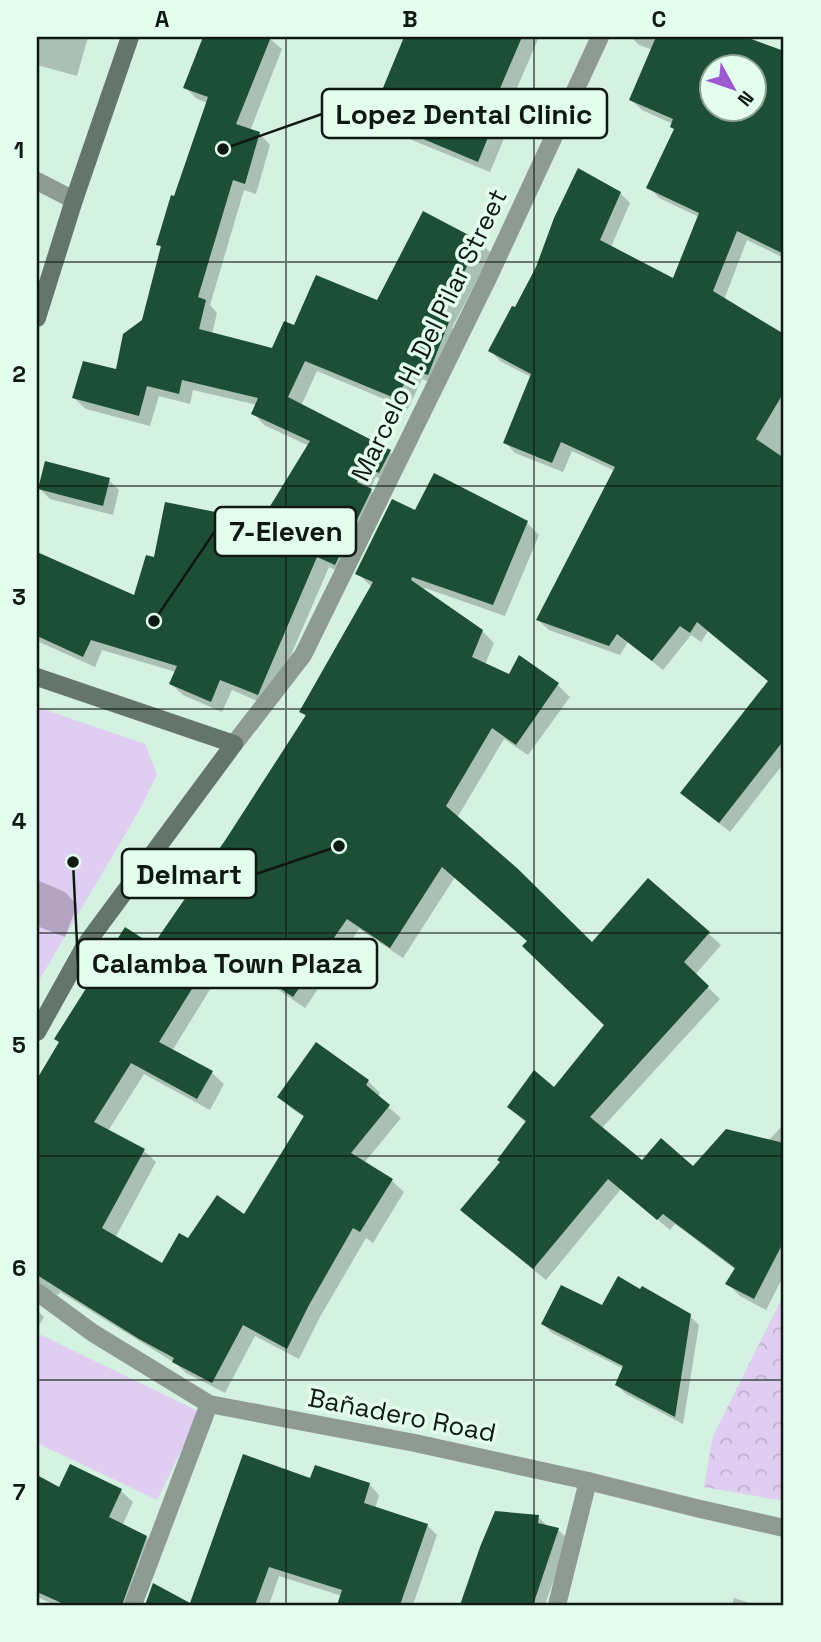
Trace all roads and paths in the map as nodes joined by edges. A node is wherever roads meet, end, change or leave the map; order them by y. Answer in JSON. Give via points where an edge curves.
{"nodes":[{"id":1,"x":130,"y":37,"type":"edge"},
{"id":2,"x":600,"y":37,"type":"edge"},
{"id":3,"x":37,"y":181,"type":"edge"},
{"id":4,"x":74,"y":200,"type":"junction"},
{"id":5,"x":37,"y":318,"type":"edge"},
{"id":6,"x":37,"y":677,"type":"edge"},
{"id":7,"x":234,"y":744,"type":"junction"},
{"id":8,"x":37,"y":1032,"type":"edge"},
{"id":9,"x":37,"y":1292,"type":"edge"},
{"id":10,"x":209,"y":1404,"type":"junction"},
{"id":11,"x":588,"y":1481,"type":"junction"},
{"id":12,"x":784,"y":1528,"type":"edge"},
{"id":13,"x":132,"y":1605,"type":"edge"},
{"id":14,"x":557,"y":1605,"type":"edge"}],
"edges":[{"from":1,"to":4,"type":"street"},
{"from":2,"to":7,"type":"street","name":"Marcelo H. Del Pilar Street","via":[[303,655]]},
{"from":3,"to":4,"type":"street"},
{"from":4,"to":5,"type":"street"},
{"from":6,"to":7,"type":"street"},
{"from":7,"to":8,"type":"street","name":"Marcelo H. Del Pilar Street","via":[[86,944]]},
{"from":9,"to":10,"type":"street","name":"Bañadero Road","via":[[93,1334]]},
{"from":10,"to":11,"type":"street","name":"Bañadero Road"},
{"from":10,"to":13,"type":"street"},
{"from":11,"to":12,"type":"street","name":"Bañadero Road"},
{"from":11,"to":14,"type":"street"}]}
